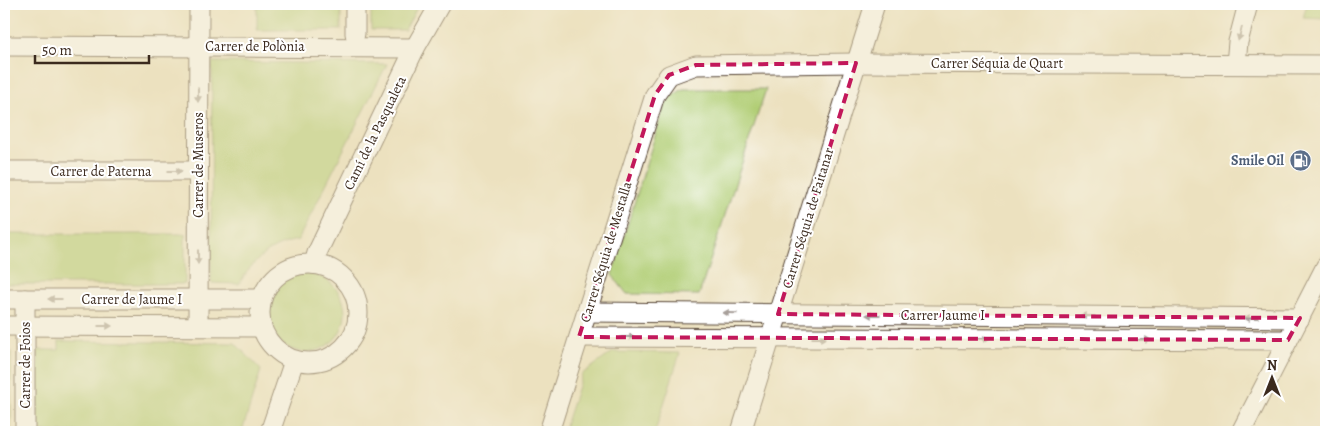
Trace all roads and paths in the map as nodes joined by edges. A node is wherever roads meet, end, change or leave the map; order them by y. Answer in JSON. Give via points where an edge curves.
{"nodes":[{"id":1,"x":199,"y":4,"type":"edge"},
{"id":2,"x":355,"y":4,"type":"edge"},
{"id":3,"x":440,"y":4,"type":"edge"},
{"id":4,"x":875,"y":4,"type":"edge"},
{"id":5,"x":1248,"y":4,"type":"edge"},
{"id":6,"x":355,"y":34,"type":"dead end"},
{"id":7,"x":4,"y":46,"type":"edge"},
{"id":8,"x":198,"y":46,"type":"junction"},
{"id":9,"x":415,"y":48,"type":"junction"},
{"id":10,"x":856,"y":63,"type":"junction"},
{"id":11,"x":1236,"y":64,"type":"junction"},
{"id":12,"x":1326,"y":65,"type":"edge"},
{"id":13,"x":669,"y":75,"type":"joint"},
{"id":14,"x":4,"y":171,"type":"edge"},
{"id":15,"x":198,"y":171,"type":"junction"},
{"id":16,"x":314,"y":264,"type":"junction"},
{"id":17,"x":1326,"y":266,"type":"edge"},
{"id":18,"x":4,"y":298,"type":"edge"},
{"id":19,"x":25,"y":298,"type":"junction"},
{"id":20,"x":198,"y":299,"type":"junction"},
{"id":21,"x":261,"y":299,"type":"junction"},
{"id":22,"x":587,"y":312,"type":"junction"},
{"id":23,"x":778,"y":314,"type":"junction"},
{"id":24,"x":1300,"y":318,"type":"junction"},
{"id":25,"x":4,"y":326,"type":"edge"},
{"id":26,"x":25,"y":326,"type":"junction"},
{"id":27,"x":198,"y":326,"type":"junction"},
{"id":28,"x":261,"y":327,"type":"junction"},
{"id":29,"x":579,"y":337,"type":"junction"},
{"id":30,"x":771,"y":338,"type":"junction"},
{"id":31,"x":1288,"y":340,"type":"junction"},
{"id":32,"x":294,"y":361,"type":"junction"},
{"id":33,"x":25,"y":432,"type":"edge"},
{"id":34,"x":270,"y":432,"type":"edge"},
{"id":35,"x":549,"y":432,"type":"edge"},
{"id":36,"x":741,"y":432,"type":"edge"},
{"id":37,"x":1241,"y":432,"type":"edge"}],
"edges":[{"from":1,"to":8,"type":"street","name":"Carrer de Museros"},
{"from":2,"to":6,"type":"street"},
{"from":3,"to":9,"type":"street","name":"Camí de la Pasqualeta"},
{"from":4,"to":10,"type":"street","name":"Carrer Séquia de Faitanar"},
{"from":5,"to":11,"type":"street","one_way":true},
{"from":7,"to":8,"type":"street","name":"Carrer de Polònia"},
{"from":8,"to":9,"type":"street","name":"Carrer de Polònia"},
{"from":8,"to":15,"type":"street","name":"Carrer de Museros","one_way":true},
{"from":9,"to":16,"type":"street","name":"Camí de la Pasqualeta"},
{"from":10,"to":11,"type":"street","name":"Carrer Séquia de Quart"},
{"from":10,"to":13,"type":"street","name":"Carrer Séquia de Quart","via":[[696,65]]},
{"from":10,"to":23,"type":"street","name":"Carrer Séquia de Faitanar"},
{"from":11,"to":12,"type":"street","name":"Carrer Séquia de Quart"},
{"from":13,"to":22,"type":"street","name":"Carrer Séquia de Mestalla","via":[[655,95]]},
{"from":14,"to":15,"type":"street","name":"Carrer de Paterna","one_way":true},
{"from":15,"to":20,"type":"street","name":"Carrer de Museros","one_way":true},
{"from":16,"to":21,"type":"street","via":[[297,265],[281,272]]},
{"from":16,"to":32,"type":"street","via":[[330,268],[349,285],[358,307],[358,324],[340,352],[326,360]]},
{"from":17,"to":24,"type":"street"},
{"from":18,"to":19,"type":"street","name":"Carrer de Jaume I"},
{"from":20,"to":19,"type":"street","name":"Carrer de Jaume I","one_way":true},
{"from":19,"to":26,"type":"street","name":"Carrer de Foios"},
{"from":20,"to":21,"type":"street","name":"Carrer de Jaume I"},
{"from":20,"to":27,"type":"street","name":"Carrer de Museros"},
{"from":21,"to":28,"type":"street"},
{"from":23,"to":22,"type":"street","name":"Carrer Jaume I","one_way":true},
{"from":22,"to":29,"type":"street","name":"Carrer Séquia de Mestalla"},
{"from":24,"to":23,"type":"street","name":"Carrer Jaume I","one_way":true},
{"from":23,"to":30,"type":"street","name":"Carrer Séquia de Faitanar"},
{"from":24,"to":31,"type":"street"},
{"from":25,"to":26,"type":"street","name":"Carrer de Jaume I"},
{"from":26,"to":27,"type":"street","name":"Carrer de Jaume I","one_way":true},
{"from":26,"to":33,"type":"street","name":"Carrer de Foios"},
{"from":27,"to":28,"type":"street","name":"Carrer de Jaume I"},
{"from":28,"to":32,"type":"street","via":[[279,353]]},
{"from":29,"to":30,"type":"street","name":"Carrer Jaume I","one_way":true},
{"from":29,"to":35,"type":"street","name":"Carrer Séquia de Mestalla"},
{"from":30,"to":31,"type":"street","name":"Carrer Jaume I","one_way":true},
{"from":30,"to":36,"type":"street","name":"Carrer Séquia de Faitanar"},
{"from":31,"to":37,"type":"street"},
{"from":32,"to":34,"type":"street"}]}
